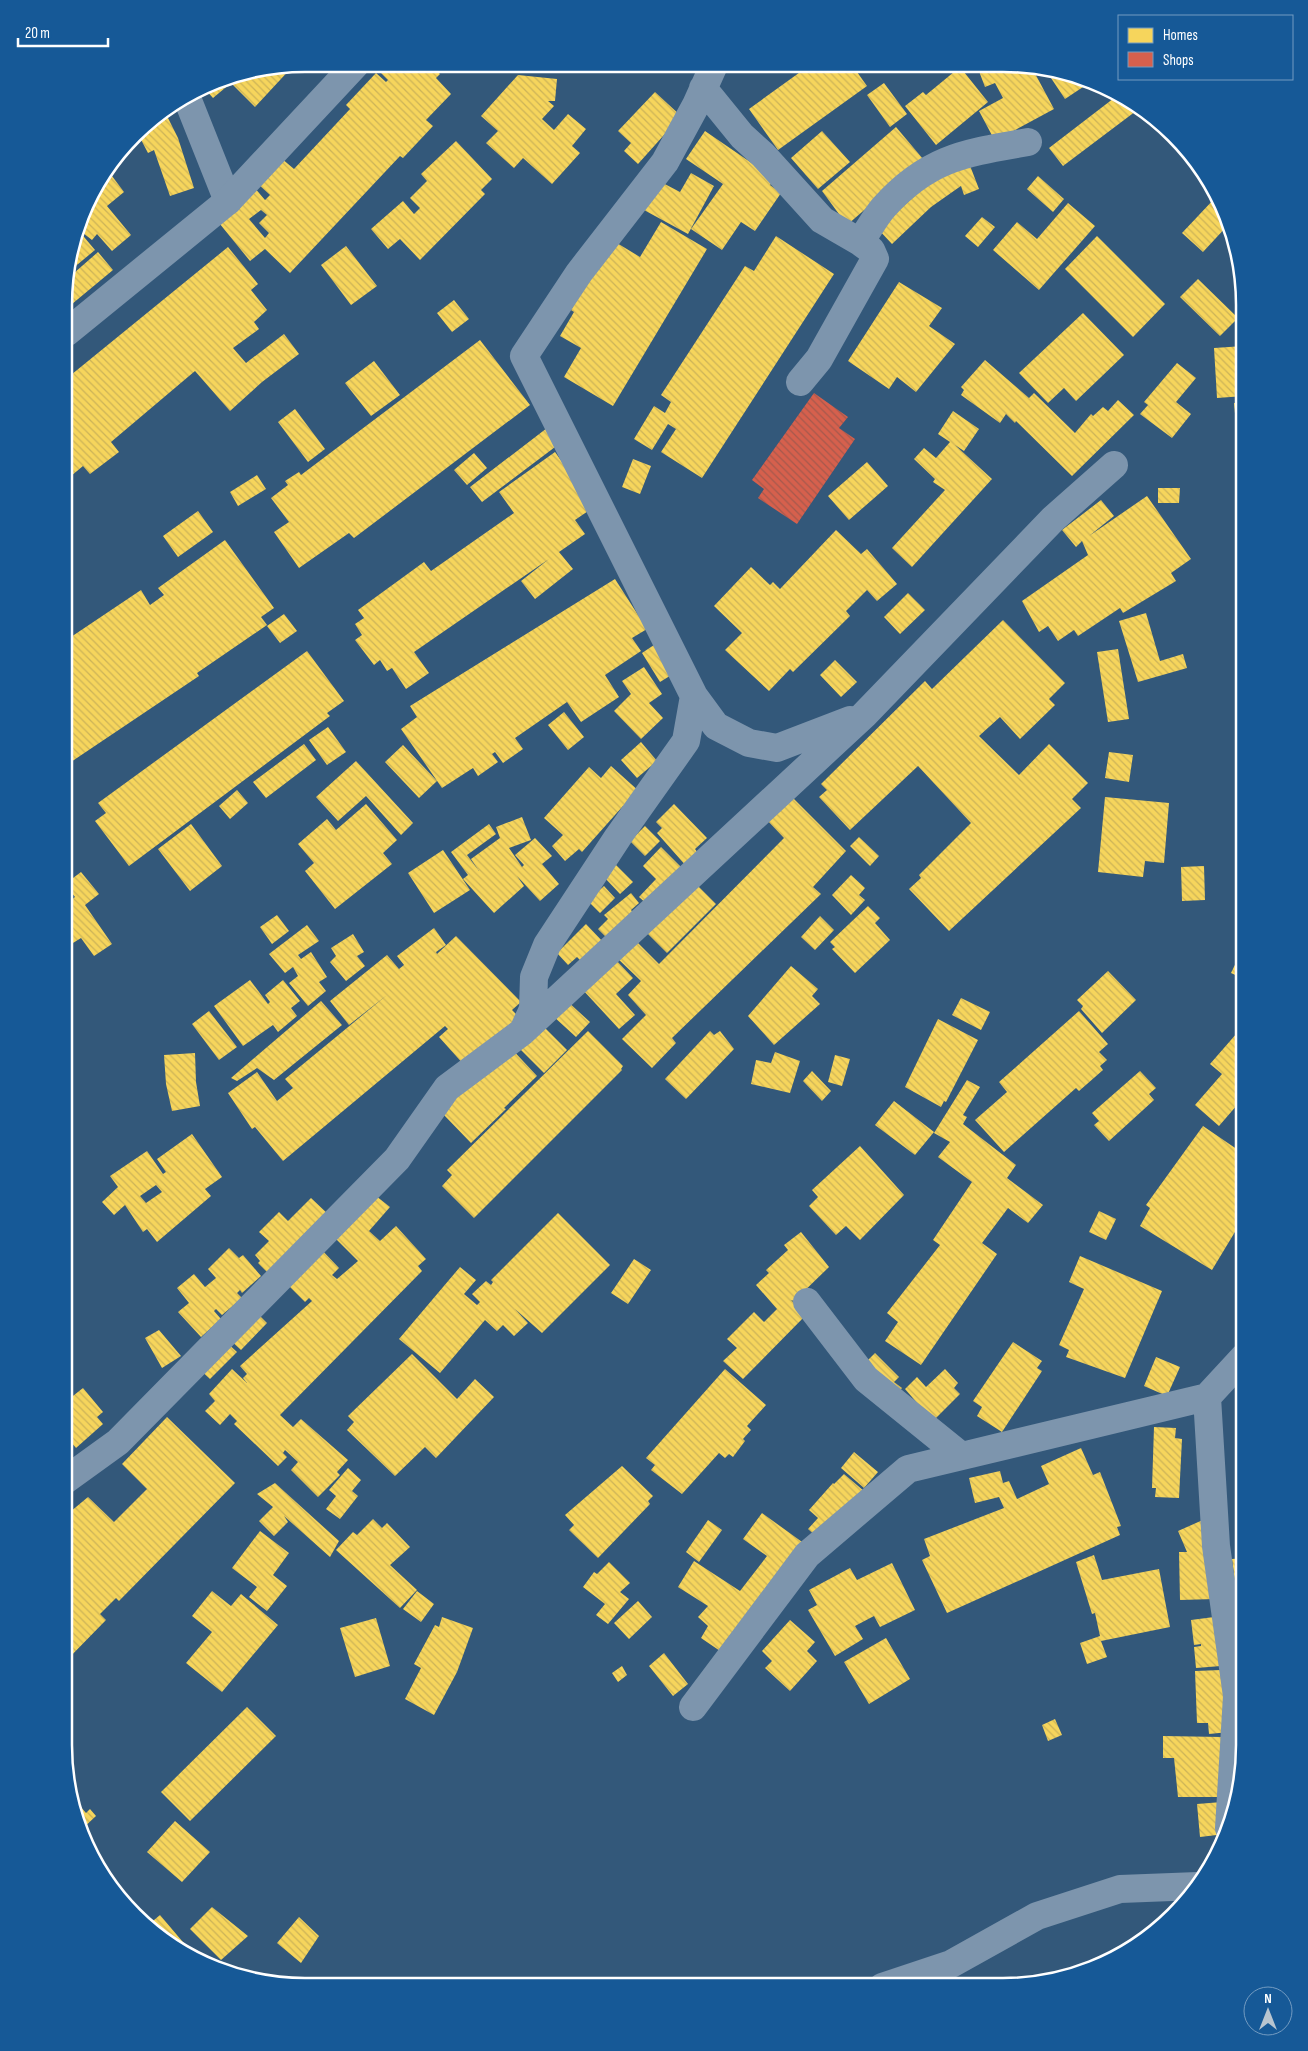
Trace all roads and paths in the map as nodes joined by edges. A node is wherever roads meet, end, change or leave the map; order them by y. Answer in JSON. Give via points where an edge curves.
{"nodes":[{"id":1,"x":349,"y":72,"type":"edge"},
{"id":2,"x":709,"y":77,"type":"edge"},
{"id":3,"x":190,"y":103,"type":"edge"},
{"id":4,"x":1028,"y":142,"type":"dead end"},
{"id":5,"x":228,"y":201,"type":"junction"},
{"id":6,"x":860,"y":242,"type":"junction"},
{"id":7,"x":72,"y":328,"type":"edge"},
{"id":8,"x":800,"y":382,"type":"dead end"},
{"id":9,"x":1114,"y":465,"type":"dead end"},
{"id":10,"x":694,"y":696,"type":"junction"},
{"id":11,"x":864,"y":715,"type":"junction"},
{"id":12,"x":522,"y":1032,"type":"junction"},
{"id":13,"x":807,"y":1302,"type":"dead end"},
{"id":14,"x":1236,"y":1366,"type":"edge"},
{"id":15,"x":1207,"y":1397,"type":"junction"},
{"id":16,"x":960,"y":1455,"type":"junction"},
{"id":17,"x":72,"y":1475,"type":"edge"},
{"id":18,"x":1236,"y":1689,"type":"edge"},
{"id":19,"x":693,"y":1706,"type":"dead end"},
{"id":20,"x":1236,"y":1712,"type":"edge"},
{"id":21,"x":1231,"y":1789,"type":"edge"},
{"id":22,"x":1187,"y":1886,"type":"edge"},
{"id":23,"x":909,"y":1978,"type":"edge"}],
"edges":[{"from":1,"to":5,"type":"street"},
{"from":2,"to":6,"type":"street","via":[[742,136],[822,220]]},
{"from":2,"to":10,"type":"street","via":[[665,162],[578,272],[524,356]]},
{"from":3,"to":5,"type":"street"},
{"from":4,"to":6,"type":"street","via":[[973,151],[941,161],[916,178],[883,208]]},
{"from":5,"to":7,"type":"street"},
{"from":6,"to":8,"type":"street","via":[[871,250],[875,259],[819,359]]},
{"from":9,"to":11,"type":"street","via":[[1053,520]]},
{"from":10,"to":11,"type":"street","via":[[716,726],[749,743],[777,748]]},
{"from":10,"to":12,"type":"street","via":[[686,741],[546,945],[534,977],[533,1009]]},
{"from":11,"to":12,"type":"street"},
{"from":12,"to":17,"type":"street","via":[[447,1088],[397,1159],[118,1442]]},
{"from":13,"to":16,"type":"street","via":[[866,1380]]},
{"from":14,"to":15,"type":"street"},
{"from":15,"to":16,"type":"street"},
{"from":15,"to":18,"type":"street","via":[[1216,1546]]},
{"from":16,"to":19,"type":"street","via":[[908,1469],[807,1555]]},
{"from":20,"to":21,"type":"street"},
{"from":22,"to":23,"type":"street","via":[[1120,1889],[1046,1913],[951,1964]]}]}
